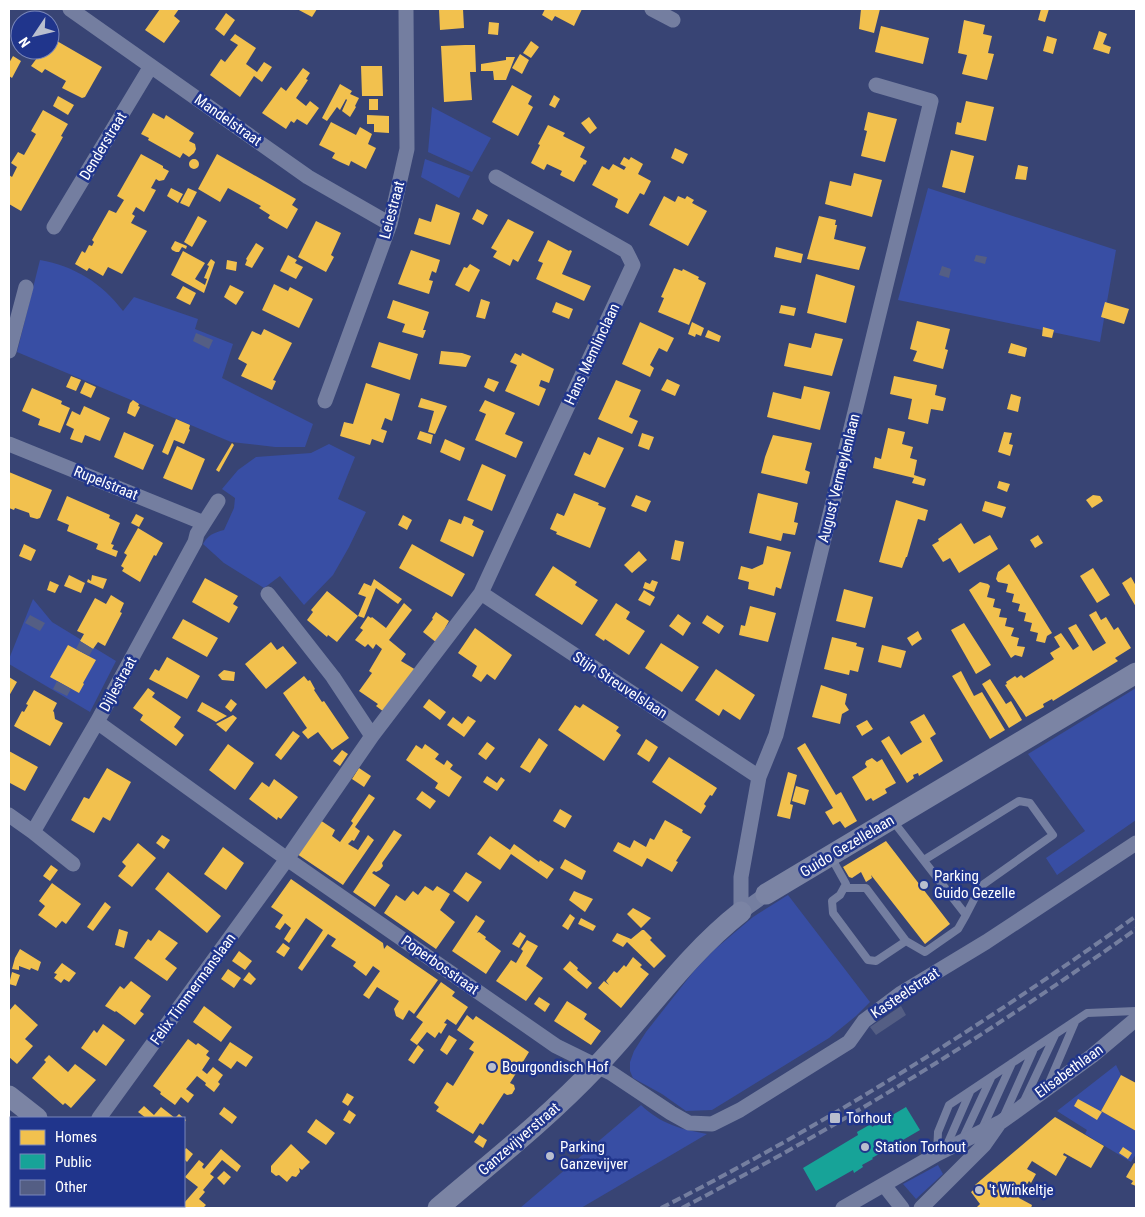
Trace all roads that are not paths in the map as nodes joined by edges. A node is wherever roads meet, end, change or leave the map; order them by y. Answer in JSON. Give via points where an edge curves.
{"nodes":[{"id":1,"x":70,"y":9,"type":"edge"},
{"id":2,"x":406,"y":9,"type":"edge"},
{"id":3,"x":652,"y":9,"type":"edge"},
{"id":4,"x":673,"y":20,"type":"dead end"},
{"id":5,"x":151,"y":66,"type":"junction"},
{"id":6,"x":876,"y":85,"type":"dead end"},
{"id":7,"x":496,"y":177,"type":"dead end"},
{"id":8,"x":390,"y":224,"type":"junction"},
{"id":9,"x":54,"y":227,"type":"dead end"},
{"id":10,"x":26,"y":287,"type":"dead end"},
{"id":11,"x":9,"y":351,"type":"edge"},
{"id":12,"x":325,"y":401,"type":"dead end"},
{"id":13,"x":9,"y":444,"type":"edge"},
{"id":14,"x":218,"y":501,"type":"dead end"},
{"id":15,"x":200,"y":528,"type":"junction"},
{"id":16,"x":482,"y":593,"type":"junction"},
{"id":17,"x":268,"y":594,"type":"dead end"},
{"id":18,"x":1136,"y":673,"type":"edge"},
{"id":19,"x":97,"y":722,"type":"junction"},
{"id":20,"x":372,"y":736,"type":"junction"},
{"id":21,"x":759,"y":777,"type":"junction"},
{"id":22,"x":9,"y":815,"type":"edge"},
{"id":23,"x":892,"y":820,"type":"junction"},
{"id":24,"x":33,"y":832,"type":"junction"},
{"id":25,"x":1136,"y":843,"type":"edge"},
{"id":26,"x":831,"y":857,"type":"junction"},
{"id":27,"x":287,"y":859,"type":"junction"},
{"id":28,"x":924,"y":860,"type":"junction"},
{"id":29,"x":73,"y":864,"type":"dead end"},
{"id":30,"x":844,"y":888,"type":"junction"},
{"id":31,"x":766,"y":894,"type":"joint"},
{"id":32,"x":741,"y":912,"type":"junction"},
{"id":33,"x":966,"y":915,"type":"junction"},
{"id":34,"x":906,"y":941,"type":"junction"},
{"id":35,"x":1136,"y":1010,"type":"edge"},
{"id":36,"x":1136,"y":1019,"type":"edge"},
{"id":37,"x":1075,"y":1021,"type":"junction"},
{"id":38,"x":1055,"y":1035,"type":"junction"},
{"id":39,"x":1034,"y":1049,"type":"junction"},
{"id":40,"x":1012,"y":1063,"type":"junction"},
{"id":41,"x":597,"y":1067,"type":"junction"},
{"id":42,"x":991,"y":1077,"type":"junction"},
{"id":43,"x":1047,"y":1087,"type":"junction"},
{"id":44,"x":970,"y":1092,"type":"junction"},
{"id":45,"x":9,"y":1096,"type":"edge"},
{"id":46,"x":1023,"y":1105,"type":"junction"},
{"id":47,"x":36,"y":1117,"type":"edge"},
{"id":48,"x":100,"y":1117,"type":"edge"},
{"id":49,"x":1001,"y":1122,"type":"junction"},
{"id":50,"x":980,"y":1132,"type":"junction"},
{"id":51,"x":961,"y":1142,"type":"junction"},
{"id":52,"x":941,"y":1152,"type":"junction"},
{"id":53,"x":884,"y":1185,"type":"junction"},
{"id":54,"x":438,"y":1208,"type":"edge"},
{"id":55,"x":843,"y":1208,"type":"edge"},
{"id":56,"x":902,"y":1208,"type":"edge"},
{"id":57,"x":921,"y":1208,"type":"edge"}],
"edges":[{"from":1,"to":5,"type":"street","name":"Mandelstraat"},
{"from":2,"to":8,"type":"street","name":"Leiestraat","via":[[407,149]]},
{"from":3,"to":4,"type":"street"},
{"from":5,"to":8,"type":"street","name":"Mandelstraat","via":[[308,177]]},
{"from":5,"to":9,"type":"street","name":"Denderstraat"},
{"from":6,"to":21,"type":"street","name":"August Vermeylenlaan","via":[[931,101],[776,735]]},
{"from":7,"to":16,"type":"street","name":"Hans Memlinclaan","via":[[626,251],[633,265]]},
{"from":8,"to":12,"type":"street","name":"Leiestraat"},
{"from":10,"to":11,"type":"street"},
{"from":13,"to":15,"type":"street","name":"Rupelstraat"},
{"from":14,"to":15,"type":"street"},
{"from":15,"to":19,"type":"street","name":"Dijlestraat"},
{"from":16,"to":20,"type":"street"},
{"from":16,"to":21,"type":"street","name":"Stijn Streuvelslaan"},
{"from":17,"to":20,"type":"street","via":[[333,677]]},
{"from":18,"to":23,"type":"street","name":"Guido Gezellelaan"},
{"from":19,"to":24,"type":"street","name":"Dijlestraat"},
{"from":19,"to":27,"type":"street","name":"Poperbosstraat"},
{"from":20,"to":27,"type":"street"},
{"from":21,"to":32,"type":"street","name":"August Vermeylenlaan","via":[[741,877]]},
{"from":22,"to":24,"type":"street"},
{"from":23,"to":26,"type":"street","name":"Guido Gezellelaan"},
{"from":23,"to":28,"type":"lane"},
{"from":24,"to":29,"type":"street"},
{"from":25,"to":41,"type":"street","name":"Kasteelstraat","via":[[986,942],[900,994],[864,1021],[849,1042],[712,1124],[689,1123]]},
{"from":26,"to":30,"type":"lane","via":[[846,884]]},
{"from":26,"to":31,"type":"street","name":"Guido Gezellelaan"},
{"from":27,"to":41,"type":"street","name":"Poperbosstraat","via":[[556,1046]]},
{"from":27,"to":48,"type":"street","name":"Felix Timmermanslaan"},
{"from":28,"to":33,"type":"lane"},
{"from":28,"to":33,"type":"lane","via":[[1019,801],[1030,803],[1053,835],[982,886]]},
{"from":30,"to":34,"type":"lane","via":[[866,888]]},
{"from":30,"to":34,"type":"lane","via":[[832,902],[833,913],[868,960],[876,961]]},
{"from":31,"to":32,"type":"street","name":"Guido Gezellelaan"},
{"from":32,"to":41,"type":"street","name":"Guido Gezellelaan","via":[[691,957]]},
{"from":33,"to":34,"type":"lane","via":[[958,930],[925,952]]},
{"from":35,"to":37,"type":"lane","via":[[1087,1013]]},
{"from":36,"to":43,"type":"street","name":"Elisabethlaan","via":[[1092,1056]]},
{"from":37,"to":38,"type":"lane"},
{"from":37,"to":43,"type":"lane"},
{"from":38,"to":39,"type":"lane"},
{"from":38,"to":46,"type":"lane"},
{"from":39,"to":40,"type":"lane"},
{"from":39,"to":49,"type":"lane"},
{"from":40,"to":42,"type":"lane"},
{"from":40,"to":50,"type":"lane"},
{"from":41,"to":54,"type":"street","name":"Ganzevijverstraat","via":[[558,1106]]},
{"from":42,"to":44,"type":"lane"},
{"from":42,"to":51,"type":"lane"},
{"from":43,"to":46,"type":"street","name":"Elisabethlaan"},
{"from":44,"to":52,"type":"lane"},
{"from":44,"to":52,"type":"lane","via":[[949,1105],[938,1132]]},
{"from":45,"to":47,"type":"street"},
{"from":46,"to":49,"type":"street","name":"Elisabethlaan"},
{"from":49,"to":50,"type":"street","name":"Elisabethlaan"},
{"from":49,"to":57,"type":"street","name":"Elisabethlaan","via":[[984,1145]]},
{"from":50,"to":51,"type":"street","name":"Elisabethlaan"},
{"from":51,"to":52,"type":"street","name":"Elisabethlaan"},
{"from":52,"to":53,"type":"street","name":"Elisabethlaan"},
{"from":53,"to":55,"type":"street","name":"Elisabethlaan"},
{"from":53,"to":56,"type":"street"}]}
